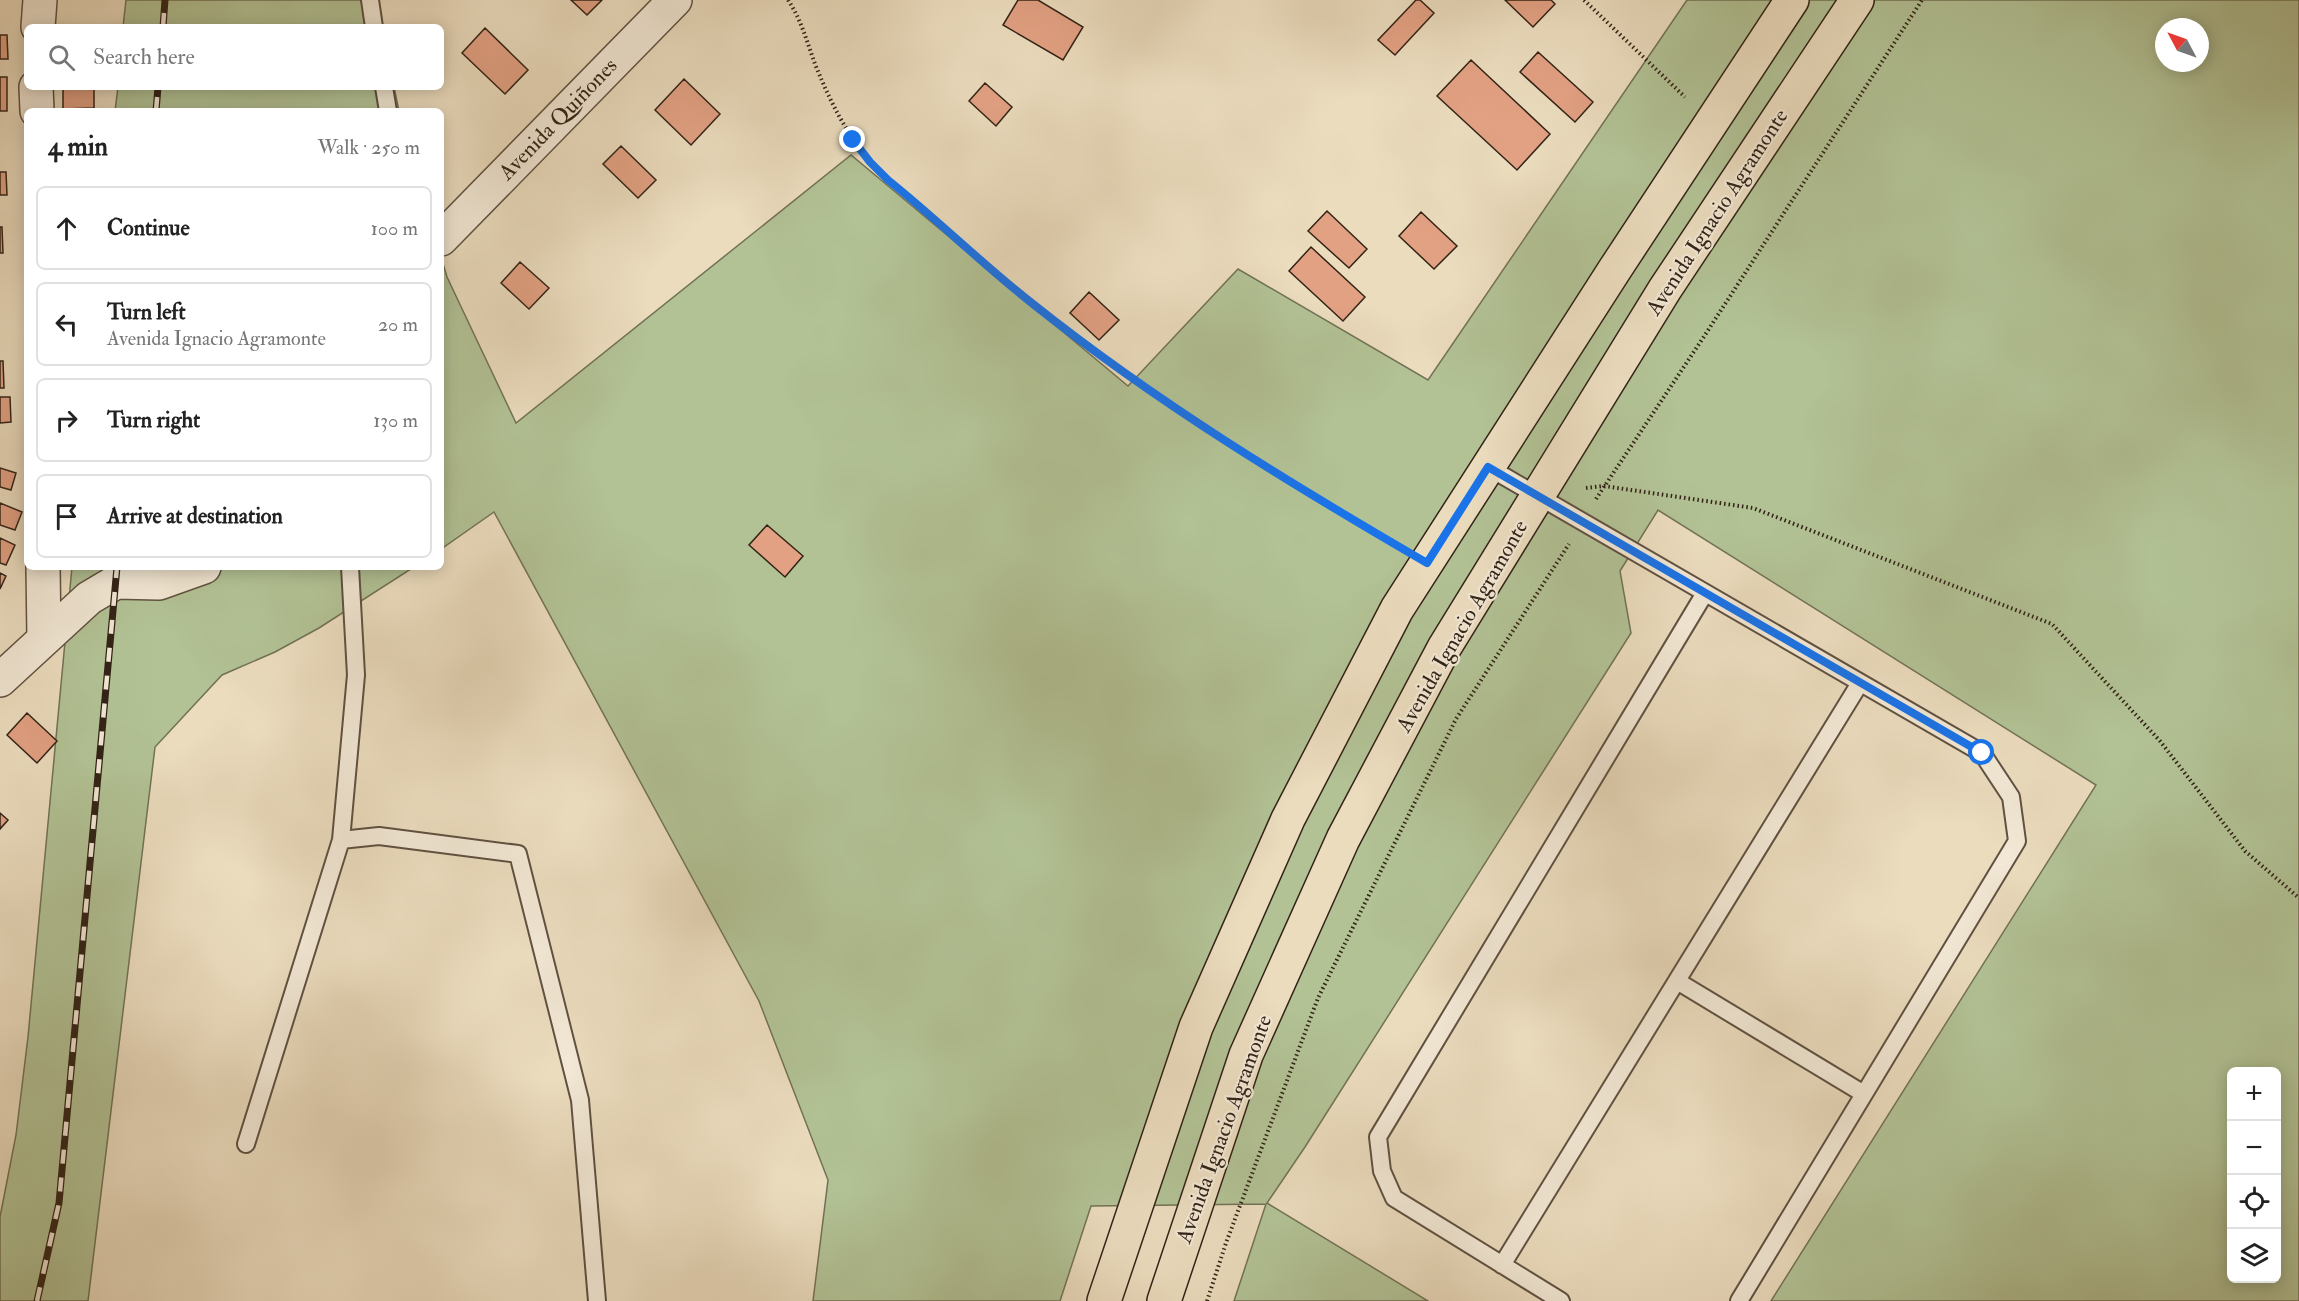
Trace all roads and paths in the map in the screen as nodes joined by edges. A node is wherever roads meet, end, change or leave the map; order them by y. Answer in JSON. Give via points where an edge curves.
{"nodes":[{"id":1,"x":40,"y":0,"type":"edge"},
{"id":2,"x":370,"y":0,"type":"edge"},
{"id":3,"x":675,"y":0,"type":"edge"},
{"id":4,"x":788,"y":0,"type":"edge"},
{"id":5,"x":1584,"y":0,"type":"edge"},
{"id":6,"x":1792,"y":0,"type":"edge"},
{"id":7,"x":1857,"y":0,"type":"edge"},
{"id":8,"x":1922,"y":0,"type":"edge"},
{"id":9,"x":38,"y":24,"type":"edge"},
{"id":10,"x":374,"y":24,"type":"edge"},
{"id":11,"x":36,"y":90,"type":"edge"},
{"id":12,"x":384,"y":90,"type":"edge"},
{"id":13,"x":37,"y":108,"type":"edge"},
{"id":14,"x":388,"y":108,"type":"edge"},
{"id":15,"x":1711,"y":122,"type":"junction"},
{"id":16,"x":444,"y":236,"type":"edge"},
{"id":17,"x":1488,"y":467,"type":"junction"},
{"id":18,"x":1604,"y":486,"type":"junction"},
{"id":19,"x":1538,"y":496,"type":"junction"},
{"id":20,"x":1583,"y":522,"type":"junction"},
{"id":21,"x":1427,"y":563,"type":"junction"},
{"id":22,"x":43,"y":570,"type":"edge"},
{"id":23,"x":196,"y":570,"type":"edge"},
{"id":24,"x":350,"y":570,"type":"edge"},
{"id":25,"x":1705,"y":593,"type":"junction"},
{"id":26,"x":44,"y":639,"type":"junction"},
{"id":27,"x":0,"y":680,"type":"edge"},
{"id":28,"x":1860,"y":682,"type":"junction"},
{"id":29,"x":340,"y":840,"type":"junction"},
{"id":30,"x":2299,"y":898,"type":"edge"},
{"id":31,"x":1677,"y":981,"type":"junction"},
{"id":32,"x":1864,"y":1094,"type":"junction"},
{"id":33,"x":246,"y":1144,"type":"dead end"},
{"id":34,"x":1502,"y":1264,"type":"junction"},
{"id":35,"x":597,"y":1301,"type":"edge"},
{"id":36,"x":1104,"y":1301,"type":"edge"},
{"id":37,"x":1164,"y":1301,"type":"edge"},
{"id":38,"x":1207,"y":1301,"type":"edge"},
{"id":39,"x":1561,"y":1301,"type":"edge"},
{"id":40,"x":1738,"y":1301,"type":"edge"}],
"edges":[{"from":1,"to":9,"type":"street"},
{"from":2,"to":10,"type":"lane"},
{"from":3,"to":16,"type":"street","name":"Avenida Quiñones"},
{"from":4,"to":21,"type":"path","via":[[802,25],[838,117],[888,180],[1032,304],[1119,369],[1304,492]]},
{"from":5,"to":15,"type":"path"},
{"from":6,"to":15,"type":"main road"},
{"from":7,"to":19,"type":"main road","name":"Avenida Ignacio Agramonte","via":[[1665,289]]},
{"from":8,"to":18,"type":"path"},
{"from":11,"to":13,"type":"street"},
{"from":12,"to":14,"type":"lane"},
{"from":15,"to":17,"type":"main road"},
{"from":17,"to":19,"type":"lane"},
{"from":17,"to":21,"type":"main road"},
{"from":18,"to":19,"type":"path"},
{"from":18,"to":20,"type":"path"},
{"from":18,"to":30,"type":"path","via":[[1753,508],[2052,624],[2160,741],[2244,851]]},
{"from":19,"to":20,"type":"lane"},
{"from":19,"to":37,"type":"main road","name":"Avenida Ignacio Agramonte","via":[[1444,648],[1343,839],[1246,1056]]},
{"from":20,"to":25,"type":"lane"},
{"from":20,"to":38,"type":"path","via":[[1456,719],[1318,998]]},
{"from":21,"to":36,"type":"main road","via":[[1397,609],[1288,819],[1196,1027]]},
{"from":22,"to":26,"type":"street"},
{"from":23,"to":26,"type":"street","via":[[159,583],[116,582],[89,598]]},
{"from":24,"to":29,"type":"lane","via":[[356,675]]},
{"from":25,"to":28,"type":"lane"},
{"from":25,"to":34,"type":"lane","via":[[1378,1137],[1382,1171],[1394,1198]]},
{"from":26,"to":27,"type":"street"},
{"from":28,"to":31,"type":"lane"},
{"from":28,"to":32,"type":"lane","via":[[1982,753],[2011,797],[2017,841]]},
{"from":29,"to":33,"type":"lane"},
{"from":29,"to":35,"type":"lane","via":[[379,836],[518,854],[580,1100]]},
{"from":31,"to":32,"type":"lane"},
{"from":31,"to":34,"type":"lane"},
{"from":32,"to":40,"type":"lane"},
{"from":34,"to":39,"type":"lane"}]}
